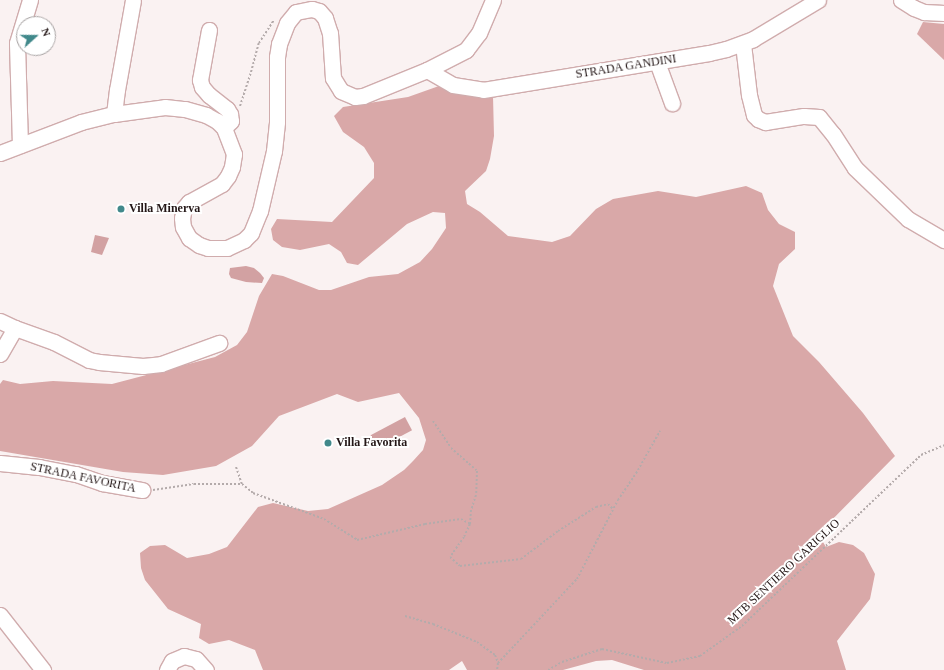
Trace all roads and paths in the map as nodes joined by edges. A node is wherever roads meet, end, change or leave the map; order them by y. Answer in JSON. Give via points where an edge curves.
{"nodes":[{"id":1,"x":30,"y":0,"type":"edge"},
{"id":2,"x":133,"y":0,"type":"edge"},
{"id":3,"x":494,"y":0,"type":"edge"},
{"id":4,"x":818,"y":0,"type":"edge"},
{"id":5,"x":901,"y":0,"type":"edge"},
{"id":6,"x":298,"y":6,"type":"edge"},
{"id":7,"x":944,"y":13,"type":"edge"},
{"id":8,"x":278,"y":17,"type":"dead end"},
{"id":9,"x":209,"y":30,"type":"dead end"},
{"id":10,"x":743,"y":44,"type":"junction"},
{"id":11,"x":658,"y":62,"type":"junction"},
{"id":12,"x":427,"y":70,"type":"junction"},
{"id":13,"x":672,"y":103,"type":"dead end"},
{"id":14,"x":114,"y":114,"type":"junction"},
{"id":15,"x":228,"y":124,"type":"junction"},
{"id":16,"x":20,"y":145,"type":"junction"},
{"id":17,"x":0,"y":153,"type":"edge"},
{"id":18,"x":944,"y":240,"type":"edge"},
{"id":19,"x":0,"y":321,"type":"edge"},
{"id":20,"x":15,"y":328,"type":"junction"},
{"id":21,"x":219,"y":343,"type":"dead end"},
{"id":22,"x":0,"y":354,"type":"edge"},
{"id":23,"x":433,"y":421,"type":"dead end"},
{"id":24,"x":660,"y":431,"type":"dead end"},
{"id":25,"x":944,"y":445,"type":"edge"},
{"id":26,"x":0,"y":463,"type":"edge"},
{"id":27,"x":236,"y":467,"type":"dead end"},
{"id":28,"x":242,"y":484,"type":"junction"},
{"id":29,"x":142,"y":490,"type":"joint"},
{"id":30,"x":613,"y":509,"type":"junction"},
{"id":31,"x":470,"y":524,"type":"junction"},
{"id":32,"x":0,"y":615,"type":"edge"},
{"id":33,"x":405,"y":616,"type":"dead end"},
{"id":34,"x":498,"y":663,"type":"junction"},
{"id":35,"x":43,"y":670,"type":"edge"},
{"id":36,"x":167,"y":670,"type":"edge"},
{"id":37,"x":206,"y":670,"type":"edge"},
{"id":38,"x":497,"y":670,"type":"edge"},
{"id":39,"x":548,"y":670,"type":"edge"}],
"edges":[{"from":1,"to":16,"type":"street","via":[[16,43]]},
{"from":2,"to":14,"type":"street"},
{"from":3,"to":12,"type":"street","via":[[479,33],[466,50]]},
{"from":4,"to":10,"type":"street","name":"STRADA GANDINI"},
{"from":5,"to":7,"type":"street","via":[[924,12]]},
{"from":6,"to":12,"type":"street","via":[[319,11],[326,18],[330,33],[333,78],[336,85],[348,95],[363,96]]},
{"from":6,"to":15,"type":"street","via":[[287,23],[279,44],[274,151],[257,222],[251,233],[236,245],[227,248],[208,248],[189,238],[183,227],[182,218],[184,208],[189,202],[222,184],[232,168],[234,154]]},
{"from":8,"to":15,"type":"path","via":[[259,42],[252,72],[237,113]]},
{"from":9,"to":15,"type":"street","via":[[200,80],[208,96],[227,109],[230,114]]},
{"from":10,"to":11,"type":"street","name":"STRADA GANDINI"},
{"from":10,"to":18,"type":"street","via":[[749,95],[754,115],[758,119],[765,122],[804,116],[819,118],[829,128],[855,168],[908,219]]},
{"from":11,"to":12,"type":"street","name":"STRADA GANDINI","via":[[484,90],[453,85]]},
{"from":11,"to":13,"type":"street"},
{"from":14,"to":15,"type":"street","via":[[148,108],[185,109]]},
{"from":14,"to":16,"type":"street","via":[[81,122]]},
{"from":16,"to":17,"type":"street"},
{"from":19,"to":20,"type":"street"},
{"from":20,"to":21,"type":"street","via":[[54,342],[89,360],[143,366],[161,364]]},
{"from":20,"to":22,"type":"street"},
{"from":23,"to":31,"type":"path","via":[[451,448],[477,471],[476,495]]},
{"from":24,"to":30,"type":"path"},
{"from":25,"to":39,"type":"path","name":"MTB SENTIERO GARIGLIO","via":[[921,455],[742,626],[700,656],[667,663],[602,649],[562,662]]},
{"from":26,"to":29,"type":"street","name":"STRADA FAVORITA","via":[[76,474],[102,484]]},
{"from":27,"to":28,"type":"path"},
{"from":28,"to":29,"type":"path","via":[[194,484]]},
{"from":28,"to":31,"type":"path","via":[[253,493],[324,518],[356,540],[425,524],[461,519]]},
{"from":30,"to":31,"type":"path","via":[[608,504],[596,507],[558,531],[522,559],[460,566],[450,557]]},
{"from":30,"to":34,"type":"path","via":[[577,579]]},
{"from":32,"to":35,"type":"street"},
{"from":33,"to":34,"type":"path","via":[[477,642],[495,655]]},
{"from":34,"to":38,"type":"path"},
{"from":36,"to":37,"type":"street","via":[[172,661],[184,656],[196,660]]}]}
